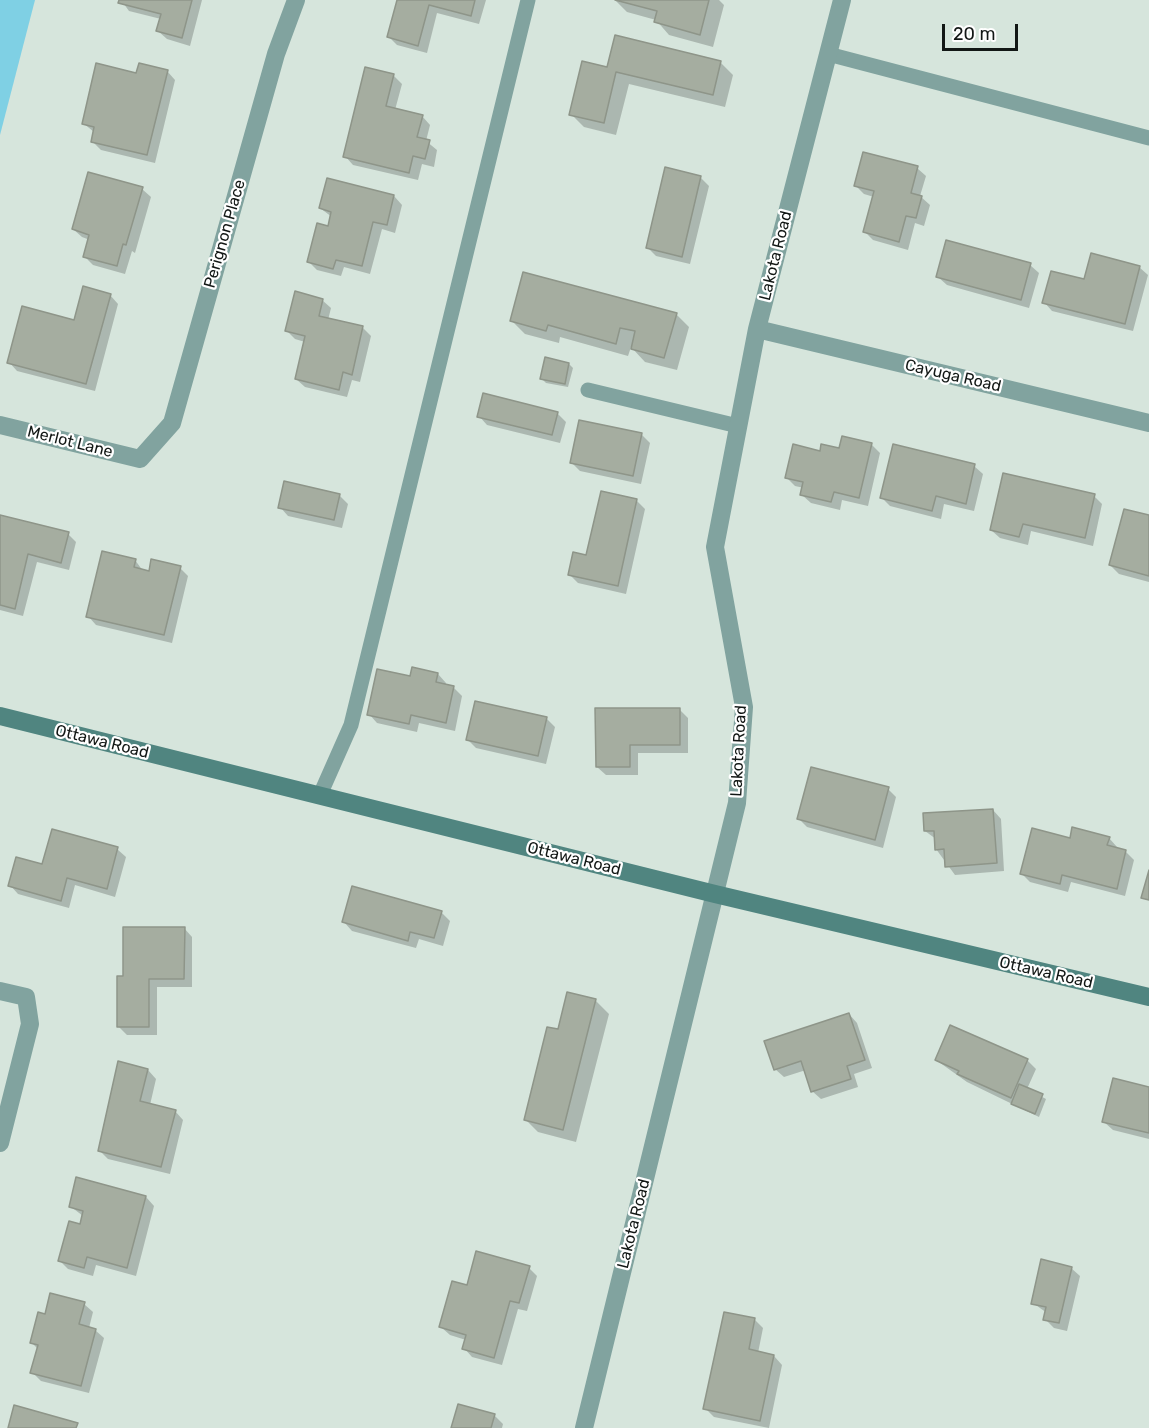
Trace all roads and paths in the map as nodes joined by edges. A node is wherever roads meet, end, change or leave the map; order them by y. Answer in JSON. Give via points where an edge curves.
{"nodes":[{"id":1,"x":296,"y":0,"type":"edge"},
{"id":2,"x":528,"y":0,"type":"edge"},
{"id":3,"x":842,"y":0,"type":"edge"},
{"id":4,"x":828,"y":54,"type":"junction"},
{"id":5,"x":1149,"y":138,"type":"edge"},
{"id":6,"x":757,"y":329,"type":"junction"},
{"id":7,"x":588,"y":390,"type":"dead end"},
{"id":8,"x":1149,"y":423,"type":"edge"},
{"id":9,"x":0,"y":425,"type":"edge"},
{"id":10,"x":738,"y":426,"type":"junction"},
{"id":11,"x":140,"y":459,"type":"joint"},
{"id":12,"x":0,"y":716,"type":"edge"},
{"id":13,"x":320,"y":795,"type":"junction"},
{"id":14,"x":715,"y":894,"type":"junction"},
{"id":15,"x":0,"y":991,"type":"edge"},
{"id":16,"x":1149,"y":997,"type":"edge"},
{"id":17,"x":0,"y":1143,"type":"edge"},
{"id":18,"x":585,"y":1428,"type":"edge"}],
"edges":[{"from":1,"to":11,"type":"street","name":"Perignon Place","via":[[276,54],[172,423]]},
{"from":2,"to":13,"type":"lane","via":[[351,725]]},
{"from":3,"to":4,"type":"street","name":"Lakota Road"},
{"from":4,"to":5,"type":"lane"},
{"from":4,"to":6,"type":"street","name":"Lakota Road"},
{"from":6,"to":8,"type":"street","name":"Cayuga Road"},
{"from":6,"to":10,"type":"street","name":"Lakota Road"},
{"from":7,"to":10,"type":"lane"},
{"from":9,"to":11,"type":"street","name":"Merlot Lane"},
{"from":10,"to":14,"type":"street","name":"Lakota Road","via":[[715,547],[744,707],[737,802]]},
{"from":12,"to":13,"type":"street","name":"Ottawa Road"},
{"from":13,"to":14,"type":"street","name":"Ottawa Road"},
{"from":14,"to":16,"type":"street","name":"Ottawa Road"},
{"from":14,"to":18,"type":"street","name":"Lakota Road"},
{"from":15,"to":17,"type":"street","via":[[26,998],[30,1024]]}]}
